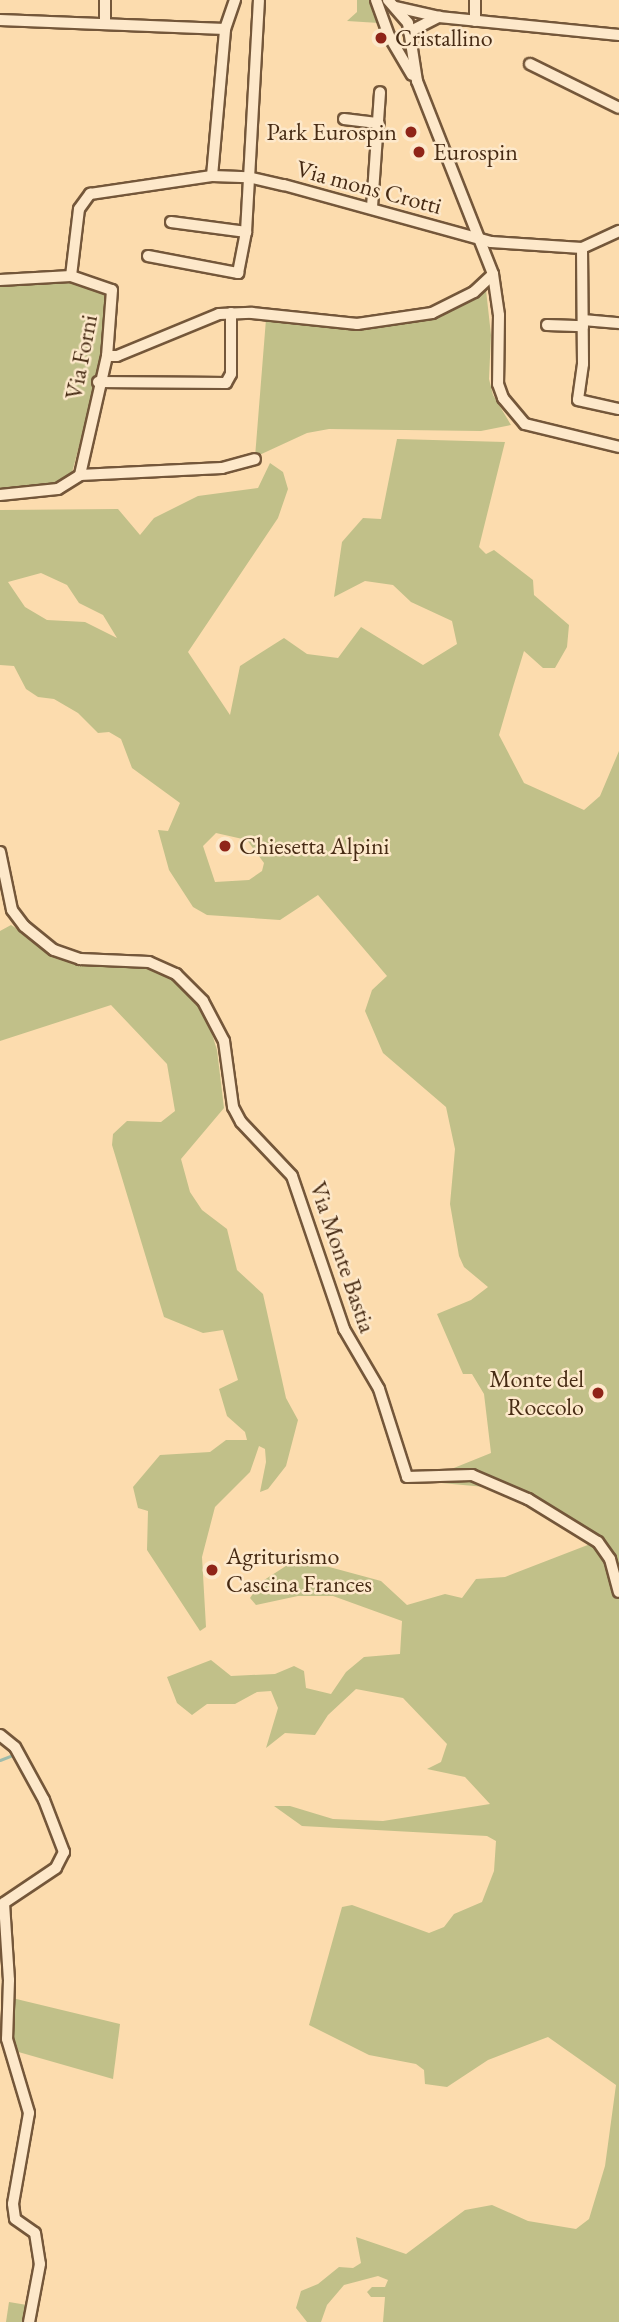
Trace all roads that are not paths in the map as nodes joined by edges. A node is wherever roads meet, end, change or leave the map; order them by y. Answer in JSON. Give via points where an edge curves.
{"nodes":[{"id":1,"x":105,"y":0,"type":"edge"},
{"id":2,"x":235,"y":0,"type":"edge"},
{"id":3,"x":259,"y":0,"type":"edge"},
{"id":4,"x":376,"y":0,"type":"edge"},
{"id":5,"x":475,"y":0,"type":"edge"},
{"id":6,"x":398,"y":8,"type":"edge"},
{"id":7,"x":439,"y":17,"type":"junction"},
{"id":8,"x":0,"y":20,"type":"edge"},
{"id":9,"x":105,"y":21,"type":"junction"},
{"id":10,"x":475,"y":21,"type":"junction"},
{"id":11,"x":385,"y":24,"type":"junction"},
{"id":12,"x":225,"y":29,"type":"junction"},
{"id":13,"x":408,"y":34,"type":"junction"},
{"id":14,"x":619,"y":35,"type":"edge"},
{"id":15,"x":393,"y":40,"type":"junction"},
{"id":16,"x":530,"y":64,"type":"dead end"},
{"id":17,"x":417,"y":81,"type":"junction"},
{"id":18,"x":380,"y":92,"type":"dead end"},
{"id":19,"x":619,"y":108,"type":"edge"},
{"id":20,"x":344,"y":119,"type":"dead end"},
{"id":21,"x":379,"y":123,"type":"junction"},
{"id":22,"x":212,"y":176,"type":"junction"},
{"id":23,"x":248,"y":177,"type":"junction"},
{"id":24,"x":372,"y":207,"type":"junction"},
{"id":25,"x":172,"y":222,"type":"dead end"},
{"id":26,"x":619,"y":231,"type":"edge"},
{"id":27,"x":246,"y":233,"type":"junction"},
{"id":28,"x":479,"y":237,"type":"junction"},
{"id":29,"x":582,"y":248,"type":"junction"},
{"id":30,"x":148,"y":256,"type":"dead end"},
{"id":31,"x":493,"y":274,"type":"junction"},
{"id":32,"x":71,"y":276,"type":"junction"},
{"id":33,"x":0,"y":279,"type":"edge"},
{"id":34,"x":231,"y":313,"type":"junction"},
{"id":35,"x":583,"y":323,"type":"junction"},
{"id":36,"x":619,"y":323,"type":"edge"},
{"id":37,"x":547,"y":325,"type":"dead end"},
{"id":38,"x":107,"y":356,"type":"junction"},
{"id":39,"x":98,"y":382,"type":"junction"},
{"id":40,"x":619,"y":409,"type":"edge"},
{"id":41,"x":619,"y":447,"type":"edge"},
{"id":42,"x":255,"y":459,"type":"dead end"},
{"id":43,"x":80,"y":475,"type":"junction"},
{"id":44,"x":0,"y":495,"type":"edge"},
{"id":45,"x":0,"y":852,"type":"edge"},
{"id":46,"x":619,"y":1592,"type":"edge"},
{"id":47,"x":0,"y":1735,"type":"edge"},
{"id":48,"x":29,"y":2322,"type":"edge"}],
"edges":[{"from":1,"to":9,"type":"street"},
{"from":2,"to":12,"type":"street"},
{"from":3,"to":23,"type":"street"},
{"from":4,"to":11,"type":"street"},
{"from":5,"to":10,"type":"street"},
{"from":6,"to":7,"type":"street"},
{"from":6,"to":11,"type":"street"},
{"from":6,"to":13,"type":"street"},
{"from":7,"to":10,"type":"street"},
{"from":7,"to":13,"type":"street"},
{"from":8,"to":9,"type":"street"},
{"from":9,"to":12,"type":"street"},
{"from":10,"to":14,"type":"street"},
{"from":11,"to":15,"type":"street"},
{"from":12,"to":22,"type":"street"},
{"from":13,"to":15,"type":"street"},
{"from":13,"to":17,"type":"street"},
{"from":15,"to":17,"type":"street"},
{"from":16,"to":19,"type":"street"},
{"from":17,"to":28,"type":"street"},
{"from":18,"to":21,"type":"street"},
{"from":20,"to":21,"type":"street"},
{"from":21,"to":24,"type":"street"},
{"from":22,"to":23,"type":"street","name":"Via mons Crotti"},
{"from":22,"to":32,"type":"street","name":"Via mons Crotti","via":[[90,194],[79,209]]},
{"from":23,"to":24,"type":"street","name":"Via mons Crotti"},
{"from":23,"to":27,"type":"street"},
{"from":24,"to":28,"type":"street","name":"Via mons Crotti","via":[[417,224]]},
{"from":25,"to":27,"type":"street"},
{"from":26,"to":29,"type":"street"},
{"from":27,"to":30,"type":"street","via":[[238,273]]},
{"from":28,"to":29,"type":"street","name":"Via mons Crotti"},
{"from":28,"to":31,"type":"street"},
{"from":29,"to":35,"type":"street"},
{"from":31,"to":34,"type":"street","via":[[474,292],[432,313],[378,322]]},
{"from":31,"to":41,"type":"street","via":[[499,315],[498,384],[503,398],[525,424]]},
{"from":32,"to":33,"type":"street"},
{"from":32,"to":38,"type":"street","name":"Via Forni","via":[[112,290]]},
{"from":34,"to":38,"type":"street"},
{"from":34,"to":39,"type":"street","via":[[226,383]]},
{"from":35,"to":36,"type":"street"},
{"from":35,"to":37,"type":"street"},
{"from":35,"to":40,"type":"street","via":[[578,401]]},
{"from":38,"to":39,"type":"street","name":"Via Forni"},
{"from":39,"to":43,"type":"street","name":"Via Forni"},
{"from":42,"to":43,"type":"street","via":[[222,468]]},
{"from":43,"to":44,"type":"street","via":[[58,489]]},
{"from":45,"to":46,"type":"street","name":"Via Monte Bastia","via":[[12,909],[23,926],[54,950],[80,959],[149,962],[176,974],[203,1001],[224,1041],[233,1107],[241,1122],[292,1176],[344,1329],[379,1389],[407,1477],[472,1475],[528,1499],[598,1542],[610,1559]]},
{"from":47,"to":48,"type":"street","via":[[15,1746],[44,1800],[64,1852],[56,1868],[4,1903],[7,2039],[29,2113],[13,2204],[15,2219],[35,2233],[40,2256]]}]}
